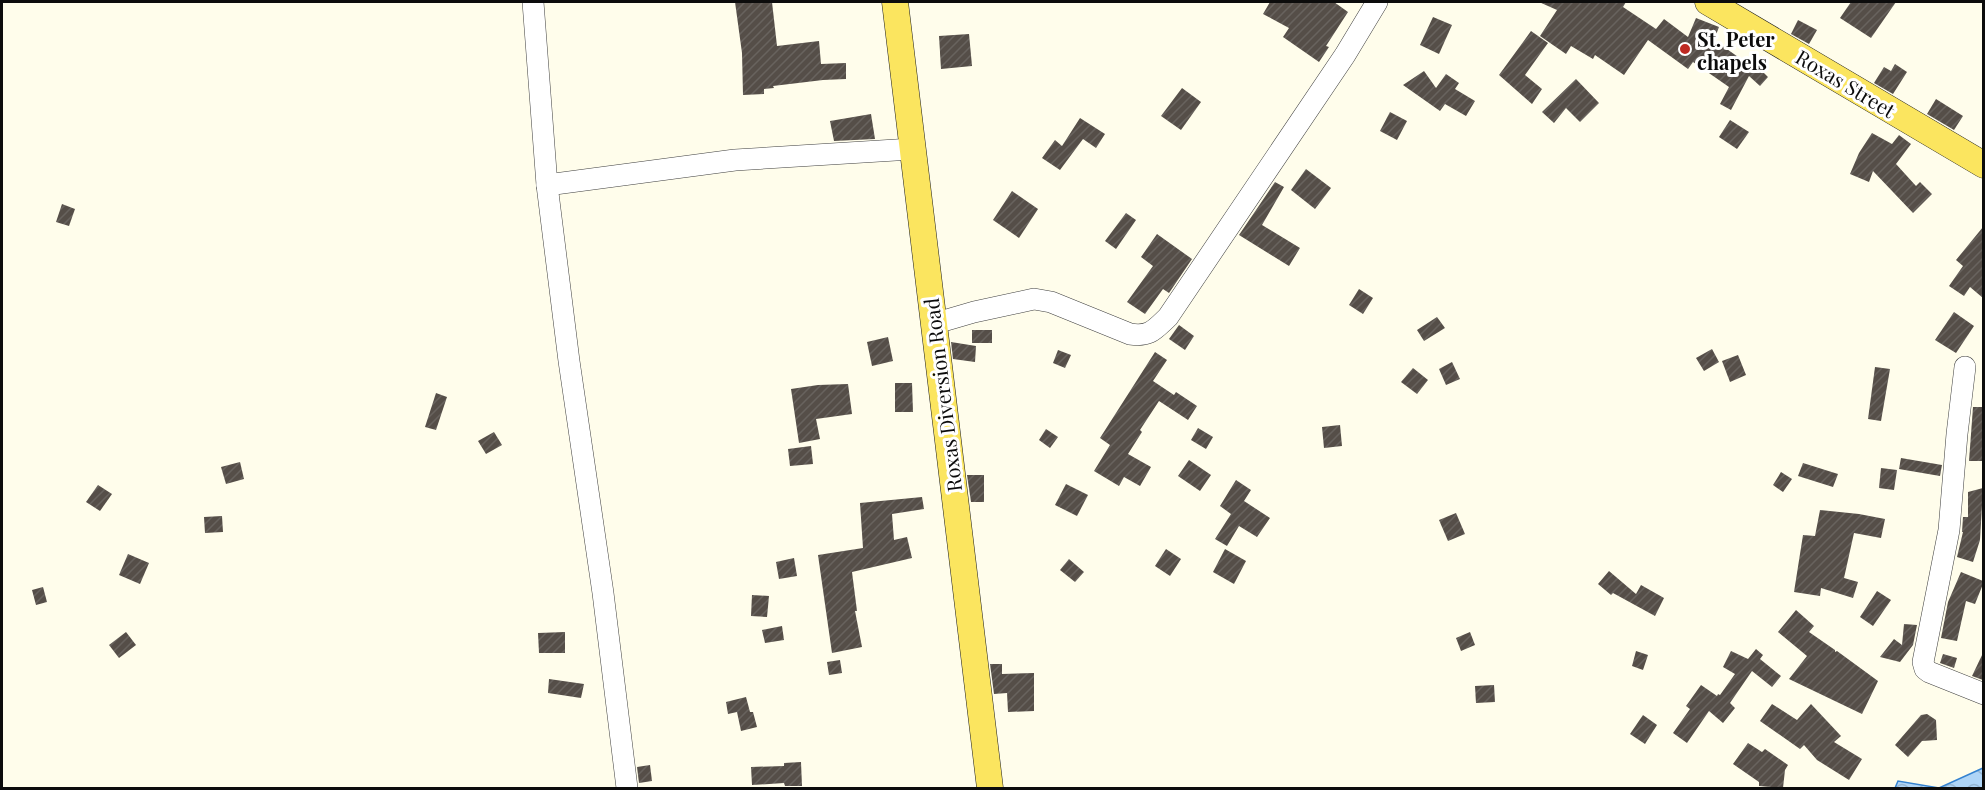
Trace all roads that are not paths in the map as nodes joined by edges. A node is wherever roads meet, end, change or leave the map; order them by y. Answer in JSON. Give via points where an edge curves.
{"nodes":[{"id":1,"x":533,"y":2,"type":"edge"},
{"id":2,"x":895,"y":2,"type":"edge"},
{"id":3,"x":1377,"y":2,"type":"edge"},
{"id":4,"x":1708,"y":2,"type":"edge"},
{"id":5,"x":912,"y":149,"type":"junction"},
{"id":6,"x":1983,"y":165,"type":"edge"},
{"id":7,"x":547,"y":185,"type":"junction"},
{"id":8,"x":933,"y":324,"type":"junction"},
{"id":9,"x":1965,"y":367,"type":"dead end"},
{"id":10,"x":1983,"y":694,"type":"edge"},
{"id":11,"x":627,"y":789,"type":"edge"},
{"id":12,"x":990,"y":789,"type":"edge"}],
"edges":[{"from":1,"to":7,"type":"street"},
{"from":2,"to":5,"type":"main road","name":"Roxas Diversion Road"},
{"from":3,"to":8,"type":"street","via":[[1346,55],[1168,317],[1154,331],[1142,336],[1130,334],[1051,302],[1034,299]]},
{"from":4,"to":6,"type":"main road","name":"Roxas Street"},
{"from":5,"to":7,"type":"street","via":[[735,160]]},
{"from":5,"to":8,"type":"main road","name":"Roxas Diversion Road"},
{"from":7,"to":11,"type":"street"},
{"from":8,"to":12,"type":"main road","name":"Roxas Diversion Road"},
{"from":9,"to":10,"type":"street","via":[[1949,530],[1923,662],[1929,672]]}]}
